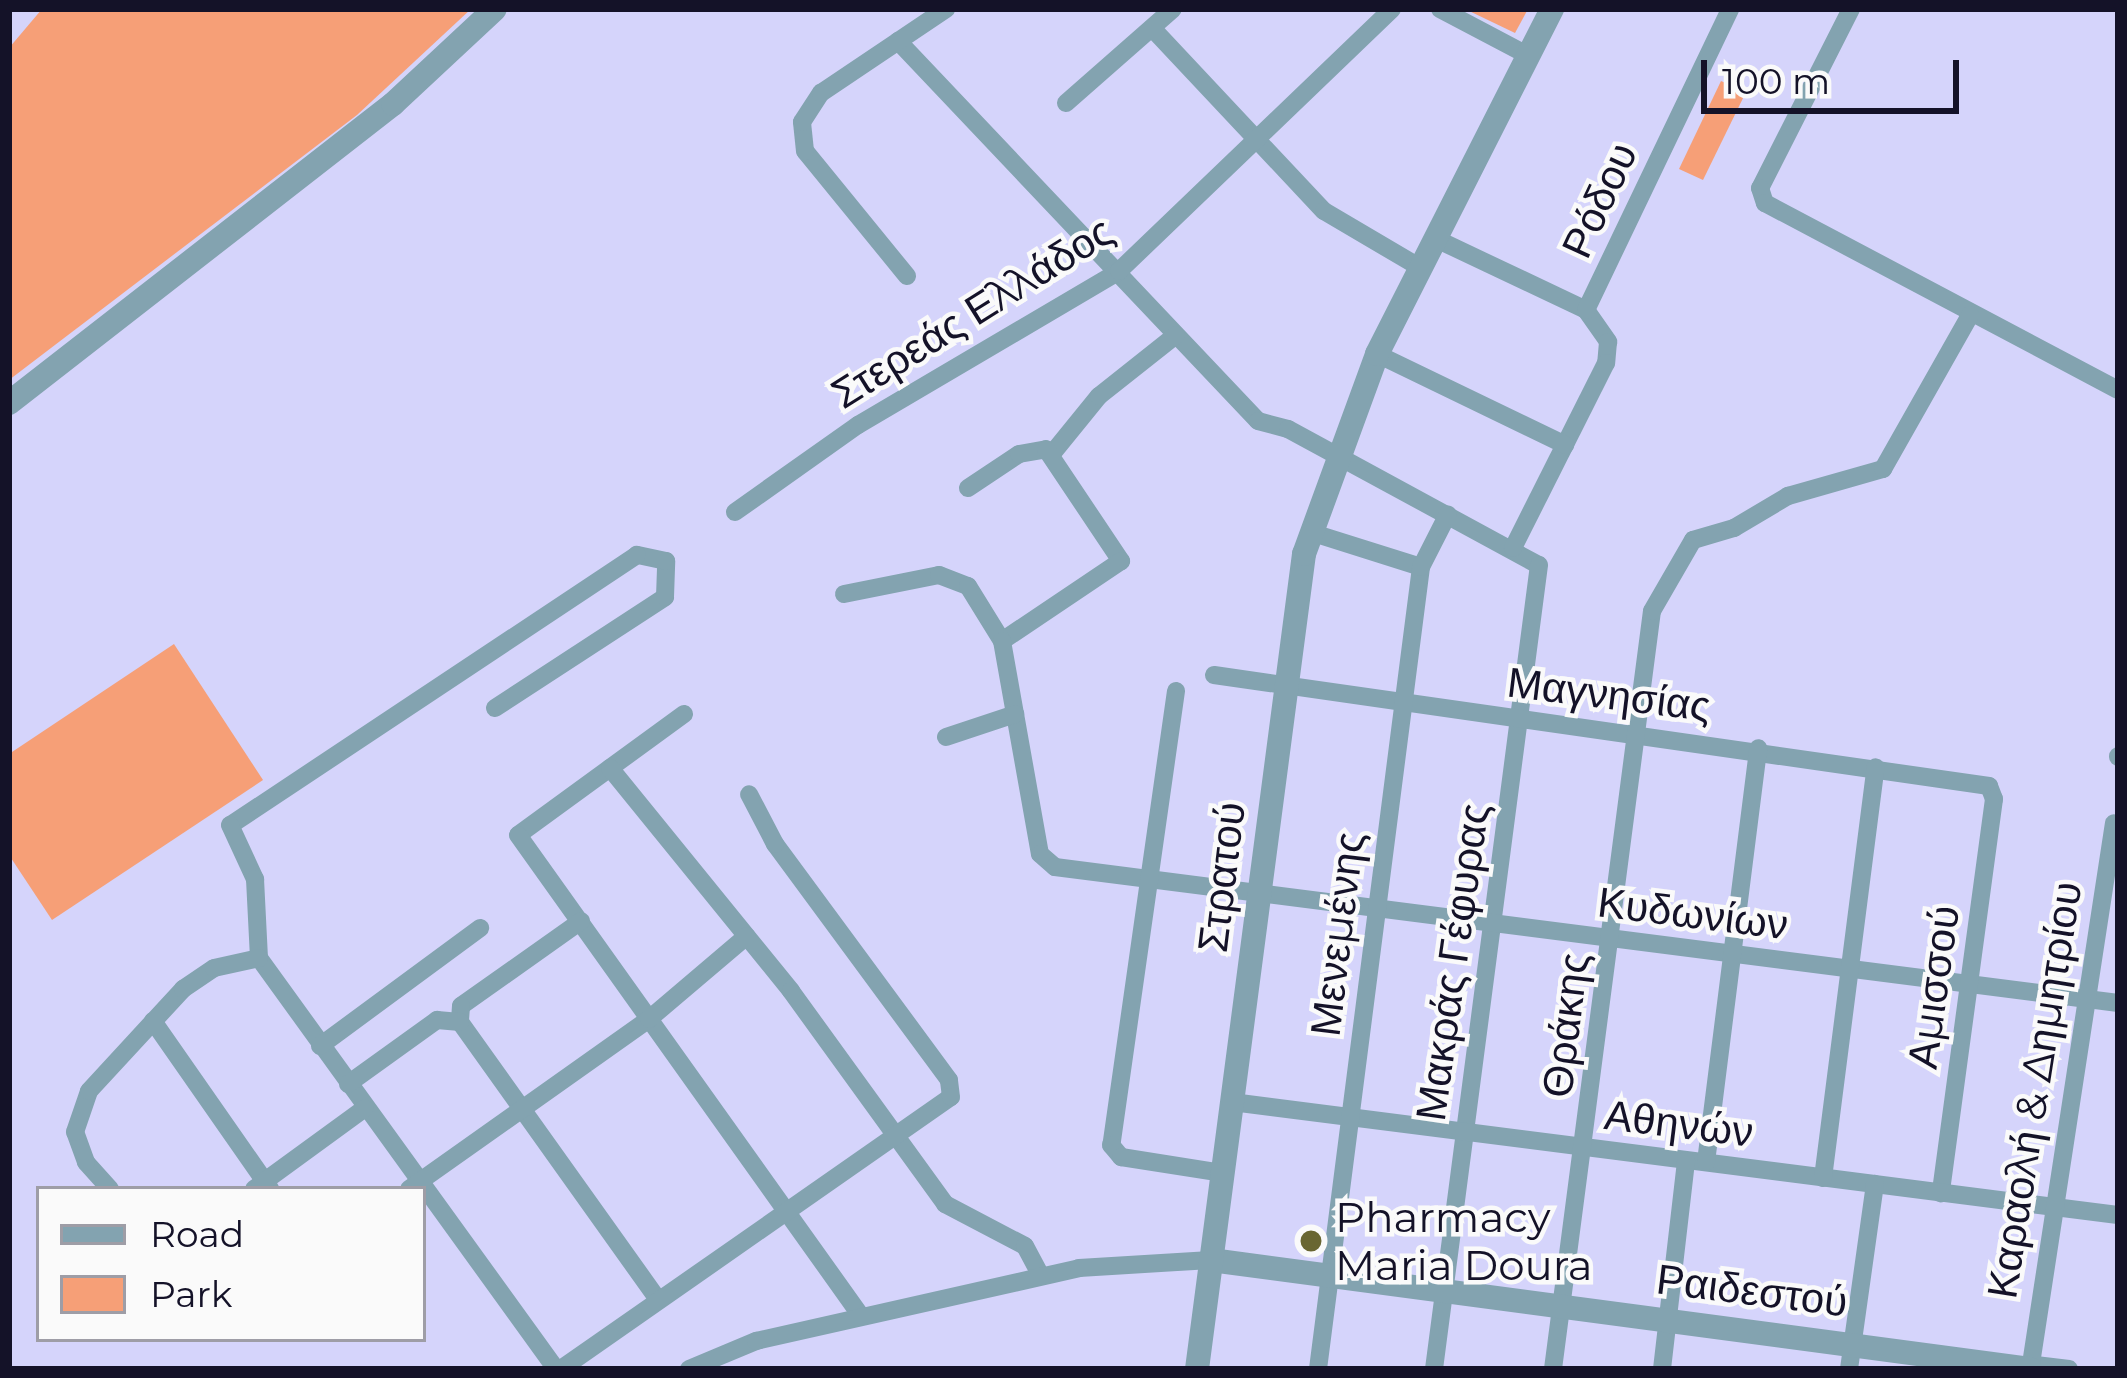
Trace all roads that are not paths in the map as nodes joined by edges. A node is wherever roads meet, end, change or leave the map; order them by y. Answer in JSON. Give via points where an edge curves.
{"nodes":[{"id":1,"x":495,"y":9,"type":"edge"},
{"id":2,"x":945,"y":9,"type":"edge"},
{"id":3,"x":1173,"y":9,"type":"edge"},
{"id":4,"x":1392,"y":9,"type":"edge"},
{"id":5,"x":1440,"y":9,"type":"edge"},
{"id":6,"x":1552,"y":9,"type":"edge"},
{"id":7,"x":1730,"y":9,"type":"edge"},
{"id":8,"x":1851,"y":9,"type":"edge"},
{"id":9,"x":1152,"y":28,"type":"junction"},
{"id":10,"x":898,"y":41,"type":"junction"},
{"id":11,"x":1528,"y":56,"type":"junction"},
{"id":12,"x":1066,"y":103,"type":"dead end"},
{"id":13,"x":1255,"y":136,"type":"junction"},
{"id":14,"x":1434,"y":238,"type":"junction"},
{"id":15,"x":1419,"y":267,"type":"junction"},
{"id":16,"x":1119,"y":271,"type":"junction"},
{"id":17,"x":907,"y":276,"type":"dead end"},
{"id":18,"x":1586,"y":310,"type":"junction"},
{"id":19,"x":1970,"y":315,"type":"junction"},
{"id":20,"x":1176,"y":335,"type":"junction"},
{"id":21,"x":1377,"y":355,"type":"junction"},
{"id":22,"x":2118,"y":390,"type":"edge"},
{"id":23,"x":9,"y":403,"type":"edge"},
{"id":24,"x":1565,"y":445,"type":"junction"},
{"id":25,"x":1052,"y":455,"type":"junction"},
{"id":26,"x":1336,"y":456,"type":"junction"},
{"id":27,"x":968,"y":488,"type":"dead end"},
{"id":28,"x":735,"y":512,"type":"dead end"},
{"id":29,"x":1448,"y":514,"type":"junction"},
{"id":30,"x":1310,"y":532,"type":"junction"},
{"id":31,"x":1513,"y":548,"type":"junction"},
{"id":32,"x":1421,"y":567,"type":"junction"},
{"id":33,"x":844,"y":594,"type":"dead end"},
{"id":34,"x":1002,"y":641,"type":"junction"},
{"id":35,"x":1214,"y":675,"type":"dead end"},
{"id":36,"x":1285,"y":686,"type":"junction"},
{"id":37,"x":1176,"y":691,"type":"dead end"},
{"id":38,"x":1403,"y":704,"type":"junction"},
{"id":39,"x":495,"y":708,"type":"dead end"},
{"id":40,"x":684,"y":714,"type":"dead end"},
{"id":41,"x":1015,"y":714,"type":"junction"},
{"id":42,"x":1522,"y":721,"type":"junction"},
{"id":43,"x":1637,"y":734,"type":"junction"},
{"id":44,"x":946,"y":737,"type":"dead end"},
{"id":45,"x":1758,"y":748,"type":"junction"},
{"id":46,"x":1876,"y":766,"type":"junction"},
{"id":47,"x":610,"y":768,"type":"junction"},
{"id":48,"x":1994,"y":790,"type":"joint"},
{"id":49,"x":748,"y":794,"type":"dead end"},
{"id":50,"x":2114,"y":823,"type":"dead end"},
{"id":51,"x":1149,"y":880,"type":"junction"},
{"id":52,"x":1258,"y":894,"type":"junction"},
{"id":53,"x":1377,"y":909,"type":"junction"},
{"id":54,"x":580,"y":921,"type":"junction"},
{"id":55,"x":1496,"y":924,"type":"junction"},
{"id":56,"x":480,"y":928,"type":"dead end"},
{"id":57,"x":746,"y":936,"type":"junction"},
{"id":58,"x":1612,"y":939,"type":"junction"},
{"id":59,"x":1732,"y":955,"type":"junction"},
{"id":60,"x":259,"y":958,"type":"junction"},
{"id":61,"x":1850,"y":969,"type":"junction"},
{"id":62,"x":1969,"y":984,"type":"junction"},
{"id":63,"x":2090,"y":999,"type":"junction"},
{"id":64,"x":2118,"y":1003,"type":"edge"},
{"id":65,"x":649,"y":1019,"type":"junction"},
{"id":66,"x":153,"y":1021,"type":"junction"},
{"id":67,"x":460,"y":1022,"type":"junction"},
{"id":68,"x":320,"y":1046,"type":"junction"},
{"id":69,"x":348,"y":1084,"type":"junction"},
{"id":70,"x":1232,"y":1102,"type":"junction"},
{"id":71,"x":365,"y":1108,"type":"junction"},
{"id":72,"x":519,"y":1109,"type":"junction"},
{"id":73,"x":1350,"y":1117,"type":"junction"},
{"id":74,"x":1466,"y":1132,"type":"junction"},
{"id":75,"x":900,"y":1141,"type":"junction"},
{"id":76,"x":1585,"y":1147,"type":"junction"},
{"id":77,"x":1696,"y":1161,"type":"junction"},
{"id":78,"x":1222,"y":1173,"type":"junction"},
{"id":79,"x":1823,"y":1178,"type":"junction"},
{"id":80,"x":1875,"y":1184,"type":"junction"},
{"id":81,"x":415,"y":1185,"type":"edge"},
{"id":82,"x":107,"y":1186,"type":"edge"},
{"id":83,"x":263,"y":1186,"type":"edge"},
{"id":84,"x":1941,"y":1192,"type":"junction"},
{"id":85,"x":426,"y":1199,"type":"edge"},
{"id":86,"x":2058,"y":1208,"type":"junction"},
{"id":87,"x":784,"y":1209,"type":"junction"},
{"id":88,"x":2118,"y":1215,"type":"edge"},
{"id":89,"x":1211,"y":1260,"type":"junction"},
{"id":90,"x":1330,"y":1273,"type":"junction"},
{"id":91,"x":1041,"y":1276,"type":"junction"},
{"id":92,"x":1444,"y":1289,"type":"junction"},
{"id":93,"x":658,"y":1300,"type":"junction"},
{"id":94,"x":1561,"y":1304,"type":"junction"},
{"id":95,"x":861,"y":1316,"type":"junction"},
{"id":96,"x":1667,"y":1318,"type":"junction"},
{"id":97,"x":1852,"y":1342,"type":"junction"},
{"id":98,"x":2031,"y":1366,"type":"edge"},
{"id":99,"x":558,"y":1369,"type":"edge"},
{"id":100,"x":689,"y":1369,"type":"edge"},
{"id":101,"x":1197,"y":1369,"type":"edge"},
{"id":102,"x":1318,"y":1369,"type":"edge"},
{"id":103,"x":1434,"y":1369,"type":"edge"},
{"id":104,"x":1553,"y":1369,"type":"edge"},
{"id":105,"x":1662,"y":1369,"type":"edge"},
{"id":106,"x":1849,"y":1369,"type":"edge"},
{"id":107,"x":2069,"y":1369,"type":"edge"}],
"edges":[{"from":1,"to":23,"type":"street","via":[[393,104]]},
{"from":2,"to":10,"type":"street"},
{"from":3,"to":9,"type":"street"},
{"from":4,"to":13,"type":"street","name":"Στερεάς Ελλάδος"},
{"from":5,"to":11,"type":"street"},
{"from":6,"to":11,"type":"street","name":"Στρατού"},
{"from":7,"to":18,"type":"street","name":"Ρόδου"},
{"from":8,"to":19,"type":"street","via":[[1760,188],[1765,203]]},
{"from":9,"to":12,"type":"street"},
{"from":9,"to":13,"type":"street"},
{"from":10,"to":16,"type":"street"},
{"from":10,"to":17,"type":"street","via":[[821,93],[800,137]]},
{"from":11,"to":14,"type":"street","name":"Στρατού"},
{"from":13,"to":15,"type":"street","via":[[1324,211]]},
{"from":13,"to":16,"type":"street","name":"Στερεάς Ελλάδος"},
{"from":14,"to":15,"type":"street","name":"Στρατού"},
{"from":14,"to":18,"type":"street"},
{"from":15,"to":21,"type":"street","name":"Στρατού"},
{"from":16,"to":20,"type":"street"},
{"from":16,"to":28,"type":"street","name":"Στερεάς Ελλάδος","via":[[858,425]]},
{"from":18,"to":24,"type":"street","name":"Ρόδου","via":[[1610,349]]},
{"from":19,"to":22,"type":"street"},
{"from":19,"to":43,"type":"street","name":"Θράκης","via":[[1883,469],[1788,496],[1735,528],[1693,540],[1652,611]]},
{"from":20,"to":25,"type":"street","via":[[1099,396]]},
{"from":20,"to":26,"type":"street","via":[[1258,422]]},
{"from":21,"to":24,"type":"street"},
{"from":21,"to":26,"type":"street","name":"Στρατού"},
{"from":24,"to":31,"type":"street","name":"Ρόδου"},
{"from":25,"to":27,"type":"street","via":[[1043,448],[1019,454]]},
{"from":25,"to":34,"type":"street","via":[[1121,561]]},
{"from":26,"to":29,"type":"street"},
{"from":26,"to":30,"type":"street","name":"Στρατού"},
{"from":29,"to":31,"type":"street"},
{"from":29,"to":32,"type":"street","name":"Μενεμένης"},
{"from":30,"to":32,"type":"street"},
{"from":30,"to":36,"type":"street","name":"Στρατού"},
{"from":31,"to":42,"type":"street","name":"Μακράς Γέφυρας","via":[[1539,565]]},
{"from":32,"to":38,"type":"street","name":"Μενεμένης"},
{"from":33,"to":34,"type":"street","via":[[952,577],[968,586]]},
{"from":34,"to":41,"type":"street"},
{"from":35,"to":36,"type":"street","name":"Μαγνησίας"},
{"from":36,"to":38,"type":"street","name":"Μαγνησίας"},
{"from":36,"to":52,"type":"street","name":"Στρατού"},
{"from":37,"to":51,"type":"street"},
{"from":38,"to":42,"type":"street","name":"Μαγνησίας"},
{"from":38,"to":53,"type":"street","name":"Μενεμένης"},
{"from":39,"to":60,"type":"street","via":[[665,597],[666,561],[637,555],[230,825],[255,879]]},
{"from":40,"to":47,"type":"street"},
{"from":41,"to":44,"type":"street"},
{"from":41,"to":51,"type":"street","name":"Κυδωνίων","via":[[1043,860]]},
{"from":42,"to":43,"type":"street","name":"Μαγνησίας"},
{"from":42,"to":55,"type":"street","name":"Μακράς Γέφυρας"},
{"from":43,"to":45,"type":"street","name":"Μαγνησίας"},
{"from":43,"to":58,"type":"street","name":"Θράκης"},
{"from":45,"to":46,"type":"street","name":"Μαγνησίας"},
{"from":45,"to":59,"type":"street"},
{"from":46,"to":48,"type":"street","name":"Μαγνησίας"},
{"from":46,"to":61,"type":"street"},
{"from":47,"to":54,"type":"street","via":[[518,835]]},
{"from":47,"to":57,"type":"street"},
{"from":48,"to":62,"type":"street","name":"Αμισσού"},
{"from":49,"to":75,"type":"street","via":[[775,844],[949,1080],[942,1110]]},
{"from":50,"to":63,"type":"street","name":"Καραολή & Δημητρίου"},
{"from":51,"to":52,"type":"street","name":"Κυδωνίων"},
{"from":51,"to":78,"type":"street","via":[[1113,1153]]},
{"from":52,"to":53,"type":"street","name":"Κυδωνίων"},
{"from":52,"to":70,"type":"street","name":"Στρατού"},
{"from":53,"to":55,"type":"street","name":"Κυδωνίων"},
{"from":53,"to":73,"type":"street","name":"Μενεμένης"},
{"from":54,"to":65,"type":"street"},
{"from":54,"to":67,"type":"street","via":[[461,1006]]},
{"from":55,"to":58,"type":"street","name":"Κυδωνίων"},
{"from":55,"to":74,"type":"street","name":"Μακράς Γέφυρας"},
{"from":56,"to":68,"type":"street"},
{"from":57,"to":65,"type":"street"},
{"from":57,"to":75,"type":"street"},
{"from":58,"to":59,"type":"street","name":"Κυδωνίων"},
{"from":58,"to":76,"type":"street","name":"Θράκης"},
{"from":59,"to":61,"type":"street","name":"Κυδωνίων"},
{"from":59,"to":77,"type":"street"},
{"from":60,"to":66,"type":"street","via":[[214,968]]},
{"from":60,"to":68,"type":"street"},
{"from":61,"to":62,"type":"street","name":"Κυδωνίων"},
{"from":61,"to":79,"type":"street"},
{"from":62,"to":63,"type":"street","name":"Κυδωνίων"},
{"from":62,"to":84,"type":"street","name":"Αμισσού"},
{"from":63,"to":64,"type":"street","name":"Κυδωνίων"},
{"from":63,"to":86,"type":"street","name":"Καραολή & Δημητρίου"},
{"from":65,"to":72,"type":"street"},
{"from":65,"to":87,"type":"street"},
{"from":66,"to":82,"type":"street","via":[[77,1110],[86,1162]]},
{"from":66,"to":83,"type":"street"},
{"from":67,"to":69,"type":"street","via":[[437,1020]]},
{"from":67,"to":72,"type":"street"},
{"from":68,"to":69,"type":"street"},
{"from":69,"to":71,"type":"street"},
{"from":70,"to":73,"type":"street","name":"Αθηνών"},
{"from":70,"to":78,"type":"street","name":"Στρατού"},
{"from":71,"to":81,"type":"street"},
{"from":71,"to":83,"type":"street"},
{"from":72,"to":81,"type":"street"},
{"from":72,"to":93,"type":"street"},
{"from":73,"to":74,"type":"street","name":"Αθηνών"},
{"from":73,"to":90,"type":"street","name":"Μενεμένης"},
{"from":74,"to":76,"type":"street","name":"Αθηνών"},
{"from":74,"to":92,"type":"street","name":"Μακράς Γέφυρας"},
{"from":75,"to":87,"type":"street"},
{"from":75,"to":91,"type":"street","via":[[945,1204],[1025,1246]]},
{"from":76,"to":77,"type":"street","name":"Αθηνών"},
{"from":76,"to":94,"type":"street","name":"Θράκης"},
{"from":77,"to":79,"type":"street","name":"Αθηνών"},
{"from":77,"to":96,"type":"street"},
{"from":78,"to":89,"type":"street","name":"Στρατού"},
{"from":79,"to":80,"type":"street","name":"Αθηνών"},
{"from":80,"to":84,"type":"street","name":"Αθηνών"},
{"from":80,"to":97,"type":"street"},
{"from":84,"to":86,"type":"street","name":"Αθηνών"},
{"from":85,"to":99,"type":"street"},
{"from":86,"to":88,"type":"street","name":"Αθηνών"},
{"from":86,"to":98,"type":"street","name":"Καραολή & Δημητρίου"},
{"from":87,"to":93,"type":"street"},
{"from":87,"to":95,"type":"street"},
{"from":89,"to":90,"type":"street","name":"Ραιδεστού"},
{"from":89,"to":91,"type":"street"},
{"from":89,"to":101,"type":"street","name":"Στρατού"},
{"from":90,"to":92,"type":"street","name":"Ραιδεστού"},
{"from":90,"to":102,"type":"street","name":"Μενεμένης"},
{"from":91,"to":95,"type":"street"},
{"from":92,"to":94,"type":"street","name":"Ραιδεστού"},
{"from":92,"to":103,"type":"street","name":"Μακράς Γέφυρας"},
{"from":93,"to":99,"type":"street"},
{"from":94,"to":96,"type":"street","name":"Ραιδεστού"},
{"from":94,"to":104,"type":"street","name":"Θράκης"},
{"from":95,"to":100,"type":"street","via":[[730,1348]]},
{"from":96,"to":97,"type":"street","name":"Ραιδεστού"},
{"from":96,"to":105,"type":"street"},
{"from":97,"to":98,"type":"street","name":"Ραιδεστού"},
{"from":97,"to":106,"type":"street"},
{"from":98,"to":107,"type":"street","name":"Ραιδεστού"}]}
